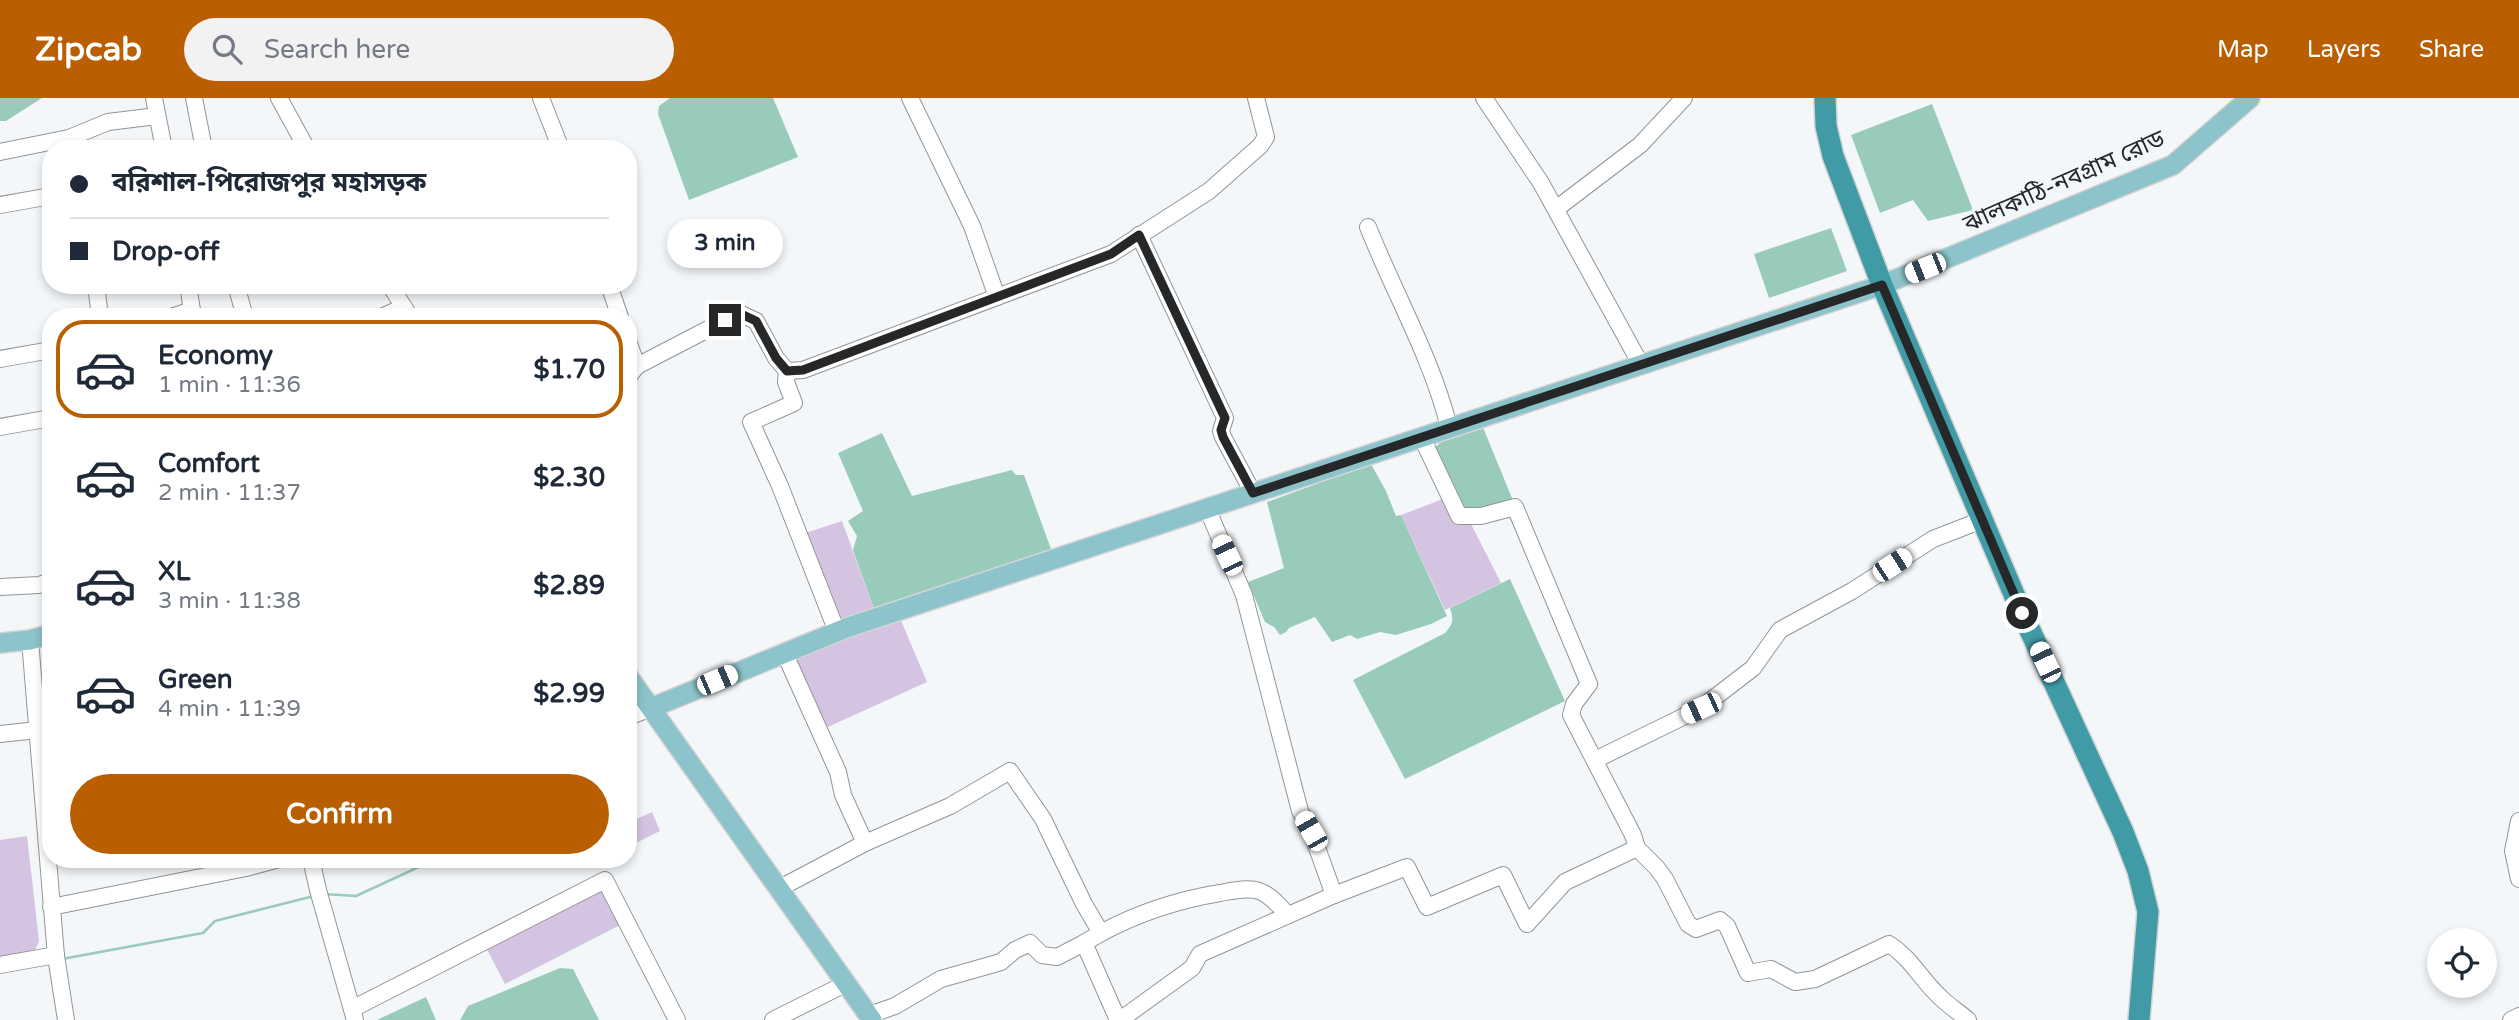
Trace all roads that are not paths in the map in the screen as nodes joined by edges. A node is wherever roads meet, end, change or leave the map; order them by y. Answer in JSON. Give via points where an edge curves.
{"nodes":[{"id":1,"x":154,"y":98,"type":"edge"},
{"id":2,"x":194,"y":98,"type":"edge"},
{"id":3,"x":279,"y":98,"type":"edge"},
{"id":4,"x":541,"y":98,"type":"edge"},
{"id":5,"x":911,"y":98,"type":"edge"},
{"id":6,"x":1256,"y":98,"type":"edge"},
{"id":7,"x":1484,"y":98,"type":"edge"},
{"id":8,"x":1684,"y":98,"type":"edge"},
{"id":9,"x":1825,"y":98,"type":"edge"},
{"id":10,"x":2250,"y":98,"type":"edge"},
{"id":11,"x":157,"y":116,"type":"junction"},
{"id":12,"x":77,"y":140,"type":"edge"},
{"id":13,"x":162,"y":140,"type":"edge"},
{"id":14,"x":202,"y":140,"type":"edge"},
{"id":15,"x":302,"y":140,"type":"edge"},
{"id":16,"x":557,"y":140,"type":"edge"},
{"id":17,"x":42,"y":147,"type":"edge"},
{"id":18,"x":0,"y":152,"type":"edge"},
{"id":19,"x":42,"y":198,"type":"edge"},
{"id":20,"x":0,"y":205,"type":"edge"},
{"id":21,"x":1556,"y":209,"type":"junction"},
{"id":22,"x":1368,"y":227,"type":"dead end"},
{"id":23,"x":1139,"y":235,"type":"junction"},
{"id":24,"x":1882,"y":285,"type":"junction"},
{"id":25,"x":997,"y":297,"type":"junction"},
{"id":26,"x":42,"y":352,"type":"edge"},
{"id":27,"x":0,"y":359,"type":"edge"},
{"id":28,"x":1640,"y":363,"type":"junction"},
{"id":29,"x":637,"y":370,"type":"edge"},
{"id":30,"x":787,"y":371,"type":"junction"},
{"id":31,"x":42,"y":420,"type":"edge"},
{"id":32,"x":0,"y":427,"type":"edge"},
{"id":33,"x":1449,"y":427,"type":"junction"},
{"id":34,"x":1421,"y":436,"type":"junction"},
{"id":35,"x":1253,"y":493,"type":"junction"},
{"id":36,"x":1207,"y":508,"type":"junction"},
{"id":37,"x":1982,"y":520,"type":"junction"},
{"id":38,"x":42,"y":584,"type":"edge"},
{"id":39,"x":0,"y":587,"type":"edge"},
{"id":40,"x":836,"y":632,"type":"junction"},
{"id":41,"x":42,"y":637,"type":"edge"},
{"id":42,"x":30,"y":640,"type":"junction"},
{"id":43,"x":0,"y":643,"type":"edge"},
{"id":44,"x":784,"y":652,"type":"junction"},
{"id":45,"x":637,"y":689,"type":"edge"},
{"id":46,"x":651,"y":708,"type":"junction"},
{"id":47,"x":637,"y":713,"type":"edge"},
{"id":48,"x":37,"y":730,"type":"junction"},
{"id":49,"x":0,"y":734,"type":"edge"},
{"id":50,"x":1595,"y":760,"type":"junction"},
{"id":51,"x":42,"y":793,"type":"edge"},
{"id":52,"x":2519,"y":821,"type":"edge"},
{"id":53,"x":865,"y":843,"type":"junction"},
{"id":54,"x":1637,"y":848,"type":"junction"},
{"id":55,"x":48,"y":868,"type":"edge"},
{"id":56,"x":246,"y":868,"type":"edge"},
{"id":57,"x":313,"y":868,"type":"edge"},
{"id":58,"x":2519,"y":879,"type":"edge"},
{"id":59,"x":780,"y":888,"type":"junction"},
{"id":60,"x":1334,"y":895,"type":"junction"},
{"id":61,"x":51,"y":907,"type":"junction"},
{"id":62,"x":1288,"y":915,"type":"junction"},
{"id":63,"x":1101,"y":933,"type":"junction"},
{"id":64,"x":1084,"y":943,"type":"junction"},
{"id":65,"x":56,"y":959,"type":"junction"},
{"id":66,"x":0,"y":965,"type":"edge"},
{"id":67,"x":845,"y":984,"type":"junction"},
{"id":68,"x":353,"y":1015,"type":"edge"},
{"id":69,"x":2519,"y":1016,"type":"edge"},
{"id":70,"x":871,"y":1017,"type":"edge"},
{"id":71,"x":66,"y":1020,"type":"edge"},
{"id":72,"x":677,"y":1020,"type":"edge"},
{"id":73,"x":773,"y":1020,"type":"edge"},
{"id":74,"x":1119,"y":1020,"type":"edge"},
{"id":75,"x":1968,"y":1020,"type":"edge"},
{"id":76,"x":2139,"y":1020,"type":"edge"},
{"id":77,"x":2511,"y":1020,"type":"edge"}],
"edges":[{"from":1,"to":11,"type":"street"},
{"from":2,"to":14,"type":"street"},
{"from":3,"to":15,"type":"street"},
{"from":4,"to":16,"type":"street"},
{"from":5,"to":25,"type":"street","via":[[972,226]]},
{"from":6,"to":23,"type":"street","via":[[1266,137],[1260,146],[1209,191]]},
{"from":7,"to":21,"type":"street"},
{"from":8,"to":21,"type":"street","via":[[1640,145]]},
{"from":9,"to":24,"type":"highway","via":[[1833,156]]},
{"from":10,"to":24,"type":"main road","name":"ঝালকাঠি-নবগ্রাম রোড","via":[[2173,165]]},
{"from":11,"to":12,"type":"street","via":[[108,122]]},
{"from":11,"to":13,"type":"street"},
{"from":17,"to":18,"type":"street"},
{"from":19,"to":20,"type":"street"},
{"from":21,"to":28,"type":"street"},
{"from":22,"to":33,"type":"street","via":[[1412,323]]},
{"from":23,"to":25,"type":"street","via":[[1111,254]]},
{"from":23,"to":35,"type":"street","via":[[1225,418],[1223,437]]},
{"from":24,"to":28,"type":"main road","name":"ঝালকাঠি-নবগ্রাম রোড"},
{"from":24,"to":37,"type":"highway"},
{"from":25,"to":30,"type":"street","via":[[803,370]]},
{"from":26,"to":27,"type":"street"},
{"from":28,"to":33,"type":"main road","name":"ঝালকাঠি-নবগ্রাম রোড"},
{"from":29,"to":30,"type":"street","via":[[739,313],[756,321]]},
{"from":30,"to":40,"type":"street","via":[[794,403],[751,422]]},
{"from":31,"to":32,"type":"street"},
{"from":33,"to":34,"type":"main road","name":"ঝালকাঠি-নবগ্রাম রোড"},
{"from":34,"to":35,"type":"main road","name":"ঝালকাঠি-নবগ্রাম রোড"},
{"from":34,"to":50,"type":"street","via":[[1459,516],[1516,507],[1589,684],[1574,704],[1572,715]]},
{"from":35,"to":36,"type":"main road","name":"ঝালকাঠি-নবগ্রাম রোড"},
{"from":36,"to":40,"type":"main road","name":"ঝালকাঠি-নবগ্রাম রোড"},
{"from":36,"to":60,"type":"street","via":[[1244,595],[1300,811]]},
{"from":37,"to":50,"type":"street","via":[[1933,539],[1853,591],[1780,630],[1754,668],[1701,708]]},
{"from":37,"to":76,"type":"highway","via":[[2138,871],[2148,912]]},
{"from":38,"to":39,"type":"street"},
{"from":40,"to":44,"type":"main road","name":"ঝালকাঠি-নবগ্রাম রোড"},
{"from":41,"to":42,"type":"main road"},
{"from":42,"to":43,"type":"main road"},
{"from":42,"to":48,"type":"street"},
{"from":44,"to":46,"type":"main road","name":"ঝালকাঠি-নবগ্রাম রোড"},
{"from":44,"to":53,"type":"street"},
{"from":45,"to":46,"type":"main road"},
{"from":46,"to":47,"type":"street"},
{"from":46,"to":59,"type":"main road"},
{"from":48,"to":49,"type":"street"},
{"from":48,"to":51,"type":"street"},
{"from":50,"to":54,"type":"street"},
{"from":52,"to":58,"type":"street","via":[[2513,851]]},
{"from":53,"to":59,"type":"street"},
{"from":53,"to":63,"type":"street","via":[[950,806],[1010,771],[1043,819]]},
{"from":54,"to":60,"type":"street","via":[[1564,882],[1527,924],[1503,875],[1427,906],[1407,867]]},
{"from":54,"to":75,"type":"street","via":[[1657,867],[1688,924],[1696,929],[1720,920],[1727,926],[1748,973],[1771,969],[1795,982],[1815,979],[1889,944],[1939,997]]},
{"from":55,"to":61,"type":"street"},
{"from":56,"to":61,"type":"street"},
{"from":57,"to":68,"type":"street"},
{"from":59,"to":67,"type":"main road"},
{"from":60,"to":62,"type":"street"},
{"from":61,"to":65,"type":"street"},
{"from":62,"to":63,"type":"street","via":[[1257,890],[1236,890],[1162,905]]},
{"from":62,"to":74,"type":"street","via":[[1200,954],[1192,968]]},
{"from":63,"to":64,"type":"street"},
{"from":64,"to":70,"type":"street","via":[[1057,957],[1041,956],[1030,943],[1001,962],[941,979]]},
{"from":64,"to":74,"type":"street"},
{"from":65,"to":66,"type":"street"},
{"from":65,"to":71,"type":"street"},
{"from":67,"to":70,"type":"main road"},
{"from":67,"to":73,"type":"street"},
{"from":68,"to":72,"type":"street","via":[[606,880]]},
{"from":69,"to":77,"type":"street"}]}
